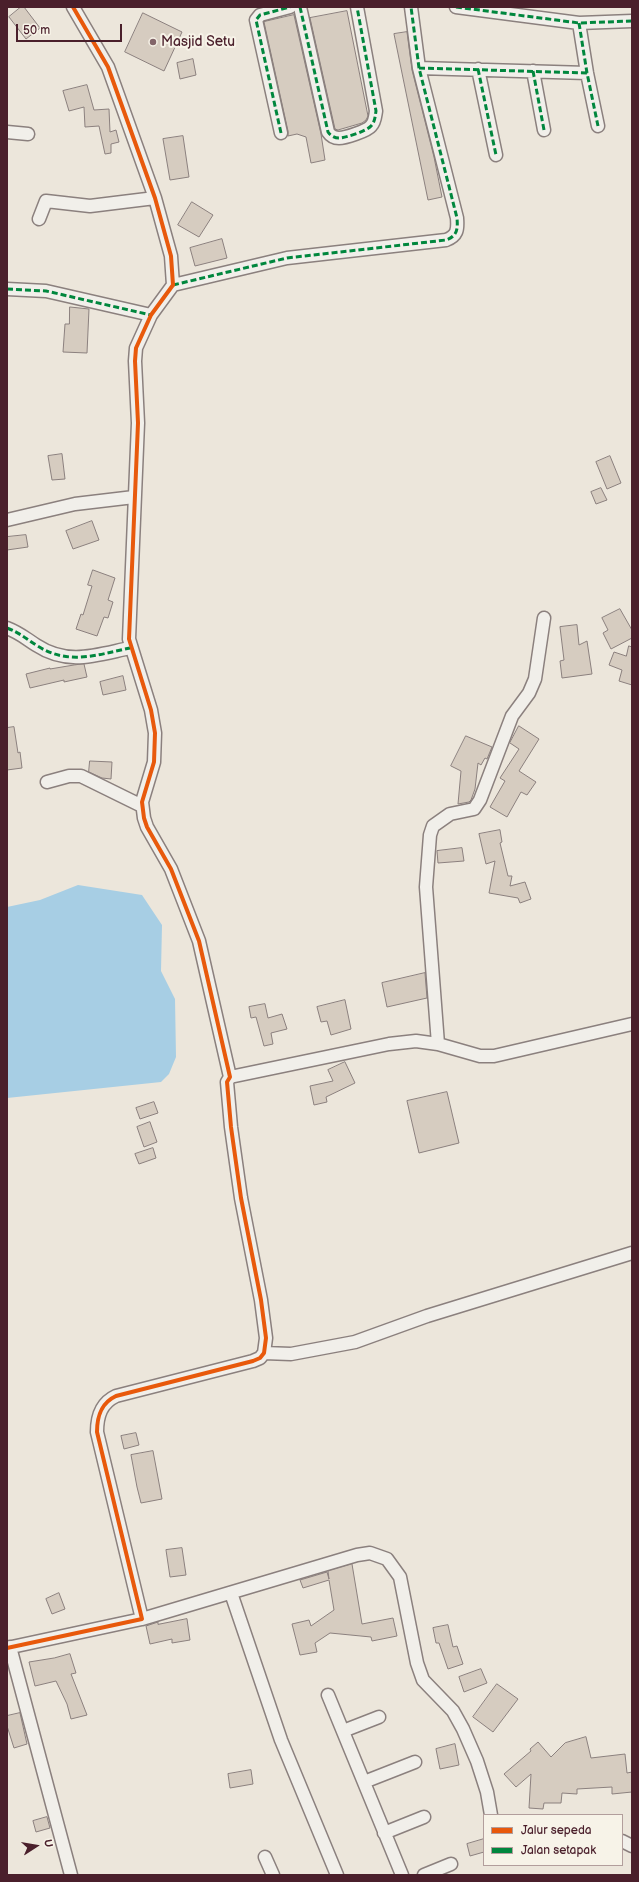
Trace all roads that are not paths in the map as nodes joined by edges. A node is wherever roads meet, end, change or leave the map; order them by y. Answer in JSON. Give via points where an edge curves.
{"nodes":[{"id":1,"x":73,"y":7,"type":"edge"},
{"id":2,"x":290,"y":7,"type":"edge"},
{"id":3,"x":300,"y":7,"type":"edge"},
{"id":4,"x":357,"y":7,"type":"edge"},
{"id":5,"x":411,"y":7,"type":"edge"},
{"id":6,"x":456,"y":7,"type":"edge"},
{"id":7,"x":632,"y":21,"type":"edge"},
{"id":8,"x":579,"y":23,"type":"junction"},
{"id":9,"x":419,"y":68,"type":"junction"},
{"id":10,"x":478,"y":69,"type":"junction"},
{"id":11,"x":533,"y":71,"type":"junction"},
{"id":12,"x":587,"y":73,"type":"junction"},
{"id":13,"x":598,"y":126,"type":"dead end"},
{"id":14,"x":544,"y":130,"type":"dead end"},
{"id":15,"x":7,"y":132,"type":"edge"},
{"id":16,"x":281,"y":133,"type":"dead end"},
{"id":17,"x":28,"y":134,"type":"dead end"},
{"id":18,"x":496,"y":155,"type":"dead end"},
{"id":19,"x":155,"y":198,"type":"junction"},
{"id":20,"x":39,"y":219,"type":"dead end"},
{"id":21,"x":174,"y":285,"type":"junction"},
{"id":22,"x":7,"y":289,"type":"edge"},
{"id":23,"x":151,"y":315,"type":"junction"},
{"id":24,"x":134,"y":497,"type":"junction"},
{"id":25,"x":7,"y":520,"type":"edge"},
{"id":26,"x":544,"y":618,"type":"dead end"},
{"id":27,"x":7,"y":628,"type":"edge"},
{"id":28,"x":130,"y":648,"type":"junction"},
{"id":29,"x":47,"y":782,"type":"dead end"},
{"id":30,"x":142,"y":806,"type":"junction"},
{"id":31,"x":632,"y":1024,"type":"edge"},
{"id":32,"x":438,"y":1044,"type":"junction"},
{"id":33,"x":230,"y":1077,"type":"junction"},
{"id":34,"x":632,"y":1254,"type":"edge"},
{"id":35,"x":264,"y":1353,"type":"junction"},
{"id":36,"x":231,"y":1593,"type":"junction"},
{"id":37,"x":142,"y":1619,"type":"junction"},
{"id":38,"x":9,"y":1648,"type":"edge"},
{"id":39,"x":328,"y":1695,"type":"dead end"},
{"id":40,"x":379,"y":1717,"type":"dead end"},
{"id":41,"x":343,"y":1731,"type":"junction"},
{"id":42,"x":415,"y":1762,"type":"dead end"},
{"id":43,"x":364,"y":1782,"type":"junction"},
{"id":44,"x":491,"y":1814,"type":"edge"},
{"id":45,"x":424,"y":1817,"type":"dead end"},
{"id":46,"x":384,"y":1833,"type":"junction"},
{"id":47,"x":623,"y":1841,"type":"edge"},
{"id":48,"x":632,"y":1846,"type":"edge"},
{"id":49,"x":265,"y":1857,"type":"dead end"},
{"id":50,"x":451,"y":1864,"type":"dead end"},
{"id":51,"x":71,"y":1875,"type":"edge"},
{"id":52,"x":272,"y":1875,"type":"edge"},
{"id":53,"x":337,"y":1875,"type":"edge"},
{"id":54,"x":402,"y":1875,"type":"edge"},
{"id":55,"x":424,"y":1875,"type":"edge"}],
"edges":[{"from":1,"to":19,"type":"street","via":[[108,67]]},
{"from":2,"to":16,"type":"street","via":[[260,15],[256,20]]},
{"from":3,"to":4,"type":"street","via":[[328,132],[339,138],[368,130],[373,125],[376,111]]},
{"from":5,"to":9,"type":"street"},
{"from":6,"to":8,"type":"street"},
{"from":7,"to":8,"type":"street"},
{"from":8,"to":12,"type":"street"},
{"from":9,"to":10,"type":"street"},
{"from":9,"to":21,"type":"street","via":[[457,218],[457,232],[453,238],[287,258]]},
{"from":10,"to":11,"type":"street"},
{"from":10,"to":18,"type":"street"},
{"from":11,"to":12,"type":"street"},
{"from":11,"to":14,"type":"street"},
{"from":12,"to":13,"type":"street"},
{"from":15,"to":17,"type":"street"},
{"from":19,"to":20,"type":"street","via":[[90,206],[46,201]]},
{"from":19,"to":21,"type":"street","via":[[171,256]]},
{"from":21,"to":23,"type":"street"},
{"from":22,"to":23,"type":"street","via":[[46,291]]},
{"from":23,"to":24,"type":"street","via":[[136,348],[138,423]]},
{"from":24,"to":25,"type":"street","via":[[75,504]]},
{"from":24,"to":28,"type":"street"},
{"from":26,"to":32,"type":"street","via":[[534,679],[512,716],[480,800],[474,809],[450,814],[433,826],[430,835],[426,887]]},
{"from":27,"to":28,"type":"street","via":[[21,633],[36,645],[54,654],[70,658],[83,658]]},
{"from":28,"to":30,"type":"street","via":[[151,710],[155,733],[154,762]]},
{"from":29,"to":30,"type":"street","via":[[68,776],[81,776]]},
{"from":30,"to":33,"type":"street","via":[[147,827],[171,869],[199,941]]},
{"from":31,"to":32,"type":"street","via":[[494,1056],[480,1056]]},
{"from":32,"to":33,"type":"street","via":[[416,1041],[389,1044]]},
{"from":33,"to":35,"type":"street","via":[[227,1082],[231,1126],[241,1198],[261,1300],[266,1338]]},
{"from":34,"to":35,"type":"street","via":[[427,1316],[355,1342],[291,1354]]},
{"from":35,"to":37,"type":"street","via":[[253,1361],[116,1396],[106,1402],[101,1410],[97,1419],[97,1432]]},
{"from":36,"to":37,"type":"street"},
{"from":36,"to":44,"type":"street","via":[[357,1555],[370,1553],[387,1559],[400,1577],[417,1663],[423,1680],[453,1711],[463,1729],[477,1761]]},
{"from":36,"to":53,"type":"street","via":[[280,1740]]},
{"from":37,"to":38,"type":"street"},
{"from":38,"to":51,"type":"street"},
{"from":39,"to":41,"type":"street"},
{"from":40,"to":41,"type":"street"},
{"from":41,"to":43,"type":"street"},
{"from":42,"to":43,"type":"street"},
{"from":43,"to":46,"type":"street"},
{"from":45,"to":46,"type":"street"},
{"from":46,"to":54,"type":"street"},
{"from":47,"to":48,"type":"street"},
{"from":49,"to":52,"type":"street"},
{"from":50,"to":55,"type":"street"}]}
